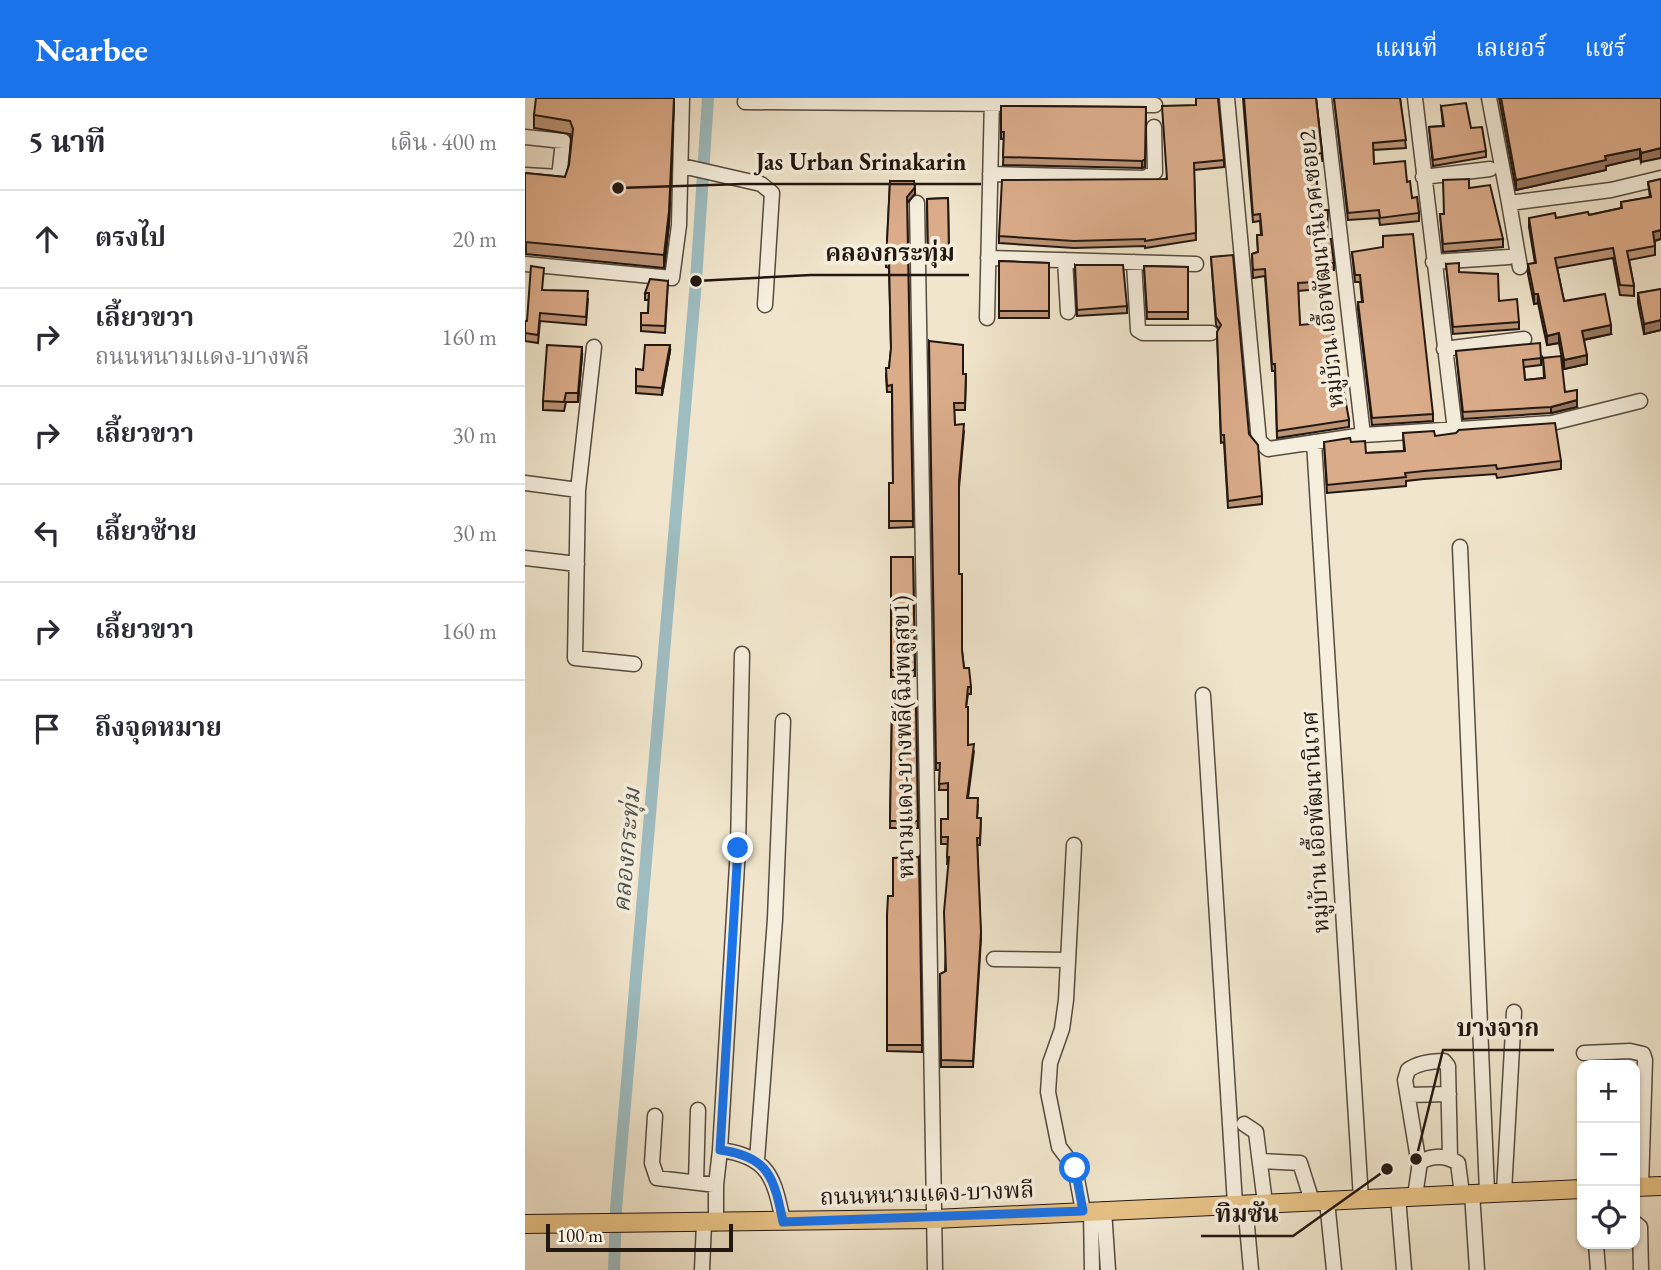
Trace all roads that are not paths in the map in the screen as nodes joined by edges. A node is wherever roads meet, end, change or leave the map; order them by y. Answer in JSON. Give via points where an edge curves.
{"nodes":[{"id":1,"x":682,"y":98,"type":"edge"},
{"id":2,"x":746,"y":98,"type":"edge"},
{"id":3,"x":1227,"y":98,"type":"edge"},
{"id":4,"x":1324,"y":98,"type":"edge"},
{"id":5,"x":1415,"y":98,"type":"edge"},
{"id":6,"x":1489,"y":98,"type":"edge"},
{"id":7,"x":992,"y":100,"type":"edge"},
{"id":8,"x":1155,"y":105,"type":"dead end"},
{"id":9,"x":1154,"y":127,"type":"dead end"},
{"id":10,"x":525,"y":137,"type":"edge"},
{"id":11,"x":687,"y":166,"type":"junction"},
{"id":12,"x":1490,"y":169,"type":"dead end"},
{"id":13,"x":990,"y":174,"type":"junction"},
{"id":14,"x":525,"y":175,"type":"edge"},
{"id":15,"x":1423,"y":177,"type":"junction"},
{"id":16,"x":1661,"y":178,"type":"edge"},
{"id":17,"x":917,"y":203,"type":"dead end"},
{"id":18,"x":1509,"y":203,"type":"junction"},
{"id":19,"x":1509,"y":257,"type":"dead end"},
{"id":20,"x":988,"y":258,"type":"junction"},
{"id":21,"x":1065,"y":260,"type":"junction"},
{"id":22,"x":1134,"y":262,"type":"junction"},
{"id":23,"x":1433,"y":262,"type":"junction"},
{"id":24,"x":525,"y":264,"type":"edge"},
{"id":25,"x":1196,"y":264,"type":"dead end"},
{"id":26,"x":1520,"y":267,"type":"dead end"},
{"id":27,"x":765,"y":305,"type":"dead end"},
{"id":28,"x":1068,"y":312,"type":"dead end"},
{"id":29,"x":987,"y":318,"type":"dead end"},
{"id":30,"x":1211,"y":333,"type":"dead end"},
{"id":31,"x":1524,"y":339,"type":"dead end"},
{"id":32,"x":594,"y":347,"type":"dead end"},
{"id":33,"x":1444,"y":349,"type":"junction"},
{"id":34,"x":1640,"y":401,"type":"dead end"},
{"id":35,"x":1455,"y":430,"type":"junction"},
{"id":36,"x":1363,"y":435,"type":"junction"},
{"id":37,"x":1314,"y":442,"type":"junction"},
{"id":38,"x":525,"y":483,"type":"edge"},
{"id":39,"x":578,"y":490,"type":"junction"},
{"id":40,"x":1460,"y":547,"type":"dead end"},
{"id":41,"x":525,"y":558,"type":"edge"},
{"id":42,"x":577,"y":564,"type":"junction"},
{"id":43,"x":742,"y":654,"type":"dead end"},
{"id":44,"x":634,"y":664,"type":"dead end"},
{"id":45,"x":1203,"y":695,"type":"dead end"},
{"id":46,"x":783,"y":721,"type":"dead end"},
{"id":47,"x":1073,"y":845,"type":"dead end"},
{"id":48,"x":994,"y":960,"type":"dead end"},
{"id":49,"x":1068,"y":960,"type":"junction"},
{"id":50,"x":1514,"y":1012,"type":"dead end"},
{"id":51,"x":1584,"y":1053,"type":"dead end"},
{"id":52,"x":1448,"y":1094,"type":"junction"},
{"id":53,"x":1408,"y":1096,"type":"junction"},
{"id":54,"x":698,"y":1110,"type":"dead end"},
{"id":55,"x":655,"y":1116,"type":"dead end"},
{"id":56,"x":1244,"y":1124,"type":"dead end"},
{"id":57,"x":720,"y":1150,"type":"junction"},
{"id":58,"x":1640,"y":1154,"type":"edge"},
{"id":59,"x":1450,"y":1157,"type":"junction"},
{"id":60,"x":757,"y":1160,"type":"junction"},
{"id":61,"x":1261,"y":1161,"type":"junction"},
{"id":62,"x":1419,"y":1165,"type":"junction"},
{"id":63,"x":696,"y":1182,"type":"junction"},
{"id":64,"x":716,"y":1185,"type":"junction"},
{"id":65,"x":1661,"y":1185,"type":"edge"},
{"id":66,"x":1640,"y":1186,"type":"edge"},
{"id":67,"x":1577,"y":1189,"type":"edge"},
{"id":68,"x":1481,"y":1193,"type":"junction"},
{"id":69,"x":1406,"y":1196,"type":"junction"},
{"id":70,"x":1361,"y":1199,"type":"junction"},
{"id":71,"x":1320,"y":1201,"type":"junction"},
{"id":72,"x":1265,"y":1203,"type":"junction"},
{"id":73,"x":1240,"y":1204,"type":"junction"},
{"id":74,"x":1093,"y":1211,"type":"junction"},
{"id":75,"x":934,"y":1219,"type":"junction"},
{"id":76,"x":783,"y":1222,"type":"junction"},
{"id":77,"x":710,"y":1223,"type":"junction"},
{"id":78,"x":525,"y":1224,"type":"edge"},
{"id":79,"x":1640,"y":1227,"type":"edge"},
{"id":80,"x":1596,"y":1249,"type":"edge"},
{"id":81,"x":702,"y":1270,"type":"edge"},
{"id":82,"x":935,"y":1270,"type":"edge"},
{"id":83,"x":1093,"y":1270,"type":"edge"},
{"id":84,"x":1108,"y":1270,"type":"edge"},
{"id":85,"x":1251,"y":1270,"type":"edge"},
{"id":86,"x":1334,"y":1270,"type":"edge"},
{"id":87,"x":1404,"y":1270,"type":"edge"},
{"id":88,"x":1477,"y":1270,"type":"edge"},
{"id":89,"x":1598,"y":1270,"type":"edge"},
{"id":90,"x":1641,"y":1270,"type":"edge"}],
"edges":[{"from":1,"to":11,"type":"street"},
{"from":2,"to":7,"type":"street","via":[[745,102]]},
{"from":3,"to":37,"type":"street","via":[[1259,441],[1268,449]]},
{"from":4,"to":36,"type":"street","name":"หมู่บ้าน เอื้อพัฒนานิเวศ ซอย2"},
{"from":5,"to":15,"type":"street"},
{"from":6,"to":18,"type":"street"},
{"from":7,"to":8,"type":"street"},
{"from":7,"to":13,"type":"street"},
{"from":9,"to":13,"type":"street","via":[[1155,172],[1145,178]]},
{"from":10,"to":14,"type":"street","via":[[563,141],[559,177]]},
{"from":11,"to":24,"type":"street","via":[[672,278]]},
{"from":11,"to":27,"type":"street","via":[[761,184],[772,194]]},
{"from":12,"to":15,"type":"street"},
{"from":13,"to":20,"type":"street"},
{"from":15,"to":23,"type":"street"},
{"from":16,"to":18,"type":"street","via":[[1611,190]]},
{"from":17,"to":75,"type":"street","name":"หนามแดง-บางพลี(ฉิมพลูสุข1)"},
{"from":18,"to":26,"type":"street"},
{"from":19,"to":23,"type":"street"},
{"from":20,"to":21,"type":"street"},
{"from":20,"to":29,"type":"street"},
{"from":21,"to":22,"type":"street"},
{"from":21,"to":28,"type":"street"},
{"from":22,"to":25,"type":"street"},
{"from":22,"to":30,"type":"street","via":[[1137,330]]},
{"from":23,"to":33,"type":"street"},
{"from":31,"to":33,"type":"street"},
{"from":32,"to":39,"type":"street"},
{"from":33,"to":35,"type":"street"},
{"from":34,"to":35,"type":"street","via":[[1552,423]]},
{"from":35,"to":36,"type":"street"},
{"from":36,"to":37,"type":"street"},
{"from":37,"to":70,"type":"street","name":"หมู่บ้าน เอื้อพัฒนานิเวศ"},
{"from":38,"to":39,"type":"street"},
{"from":39,"to":42,"type":"street"},
{"from":40,"to":68,"type":"street"},
{"from":41,"to":42,"type":"street"},
{"from":42,"to":44,"type":"street","via":[[575,659]]},
{"from":43,"to":57,"type":"street","via":[[738,848]]},
{"from":45,"to":73,"type":"street"},
{"from":46,"to":60,"type":"street","via":[[775,919]]},
{"from":47,"to":49,"type":"street"},
{"from":48,"to":49,"type":"street"},
{"from":49,"to":74,"type":"street","via":[[1062,1029],[1050,1063],[1048,1092],[1059,1147],[1075,1168]]},
{"from":50,"to":68,"type":"street"},
{"from":51,"to":58,"type":"street","via":[[1643,1054]]},
{"from":52,"to":53,"type":"street"},
{"from":52,"to":53,"type":"street","via":[[1448,1066],[1435,1061],[1408,1070]]},
{"from":52,"to":59,"type":"street"},
{"from":53,"to":62,"type":"street"},
{"from":54,"to":63,"type":"street"},
{"from":55,"to":63,"type":"street","via":[[652,1163],[657,1178]]},
{"from":56,"to":61,"type":"street","via":[[1256,1132]]},
{"from":57,"to":60,"type":"street","via":[[741,1152]]},
{"from":57,"to":64,"type":"street"},
{"from":59,"to":62,"type":"street","via":[[1427,1158]]},
{"from":59,"to":68,"type":"street"},
{"from":60,"to":76,"type":"street","via":[[776,1188]]},
{"from":61,"to":71,"type":"street","via":[[1300,1163]]},
{"from":61,"to":72,"type":"street"},
{"from":62,"to":69,"type":"street"},
{"from":63,"to":64,"type":"street"},
{"from":64,"to":77,"type":"street"},
{"from":65,"to":66,"type":"main road"},
{"from":67,"to":68,"type":"main road","name":"ถนนหนามแดง-บางพลี"},
{"from":68,"to":69,"type":"main road","name":"ถนนหนามแดง-บางพลี"},
{"from":68,"to":88,"type":"street"},
{"from":69,"to":70,"type":"main road","name":"ถนนหนามแดง-บางพลี"},
{"from":69,"to":87,"type":"street"},
{"from":70,"to":71,"type":"main road","name":"ถนนหนามแดง-บางพลี"},
{"from":71,"to":72,"type":"main road","name":"ถนนหนามแดง-บางพลี"},
{"from":71,"to":86,"type":"street"},
{"from":72,"to":73,"type":"main road","name":"ถนนหนามแดง-บางพลี"},
{"from":73,"to":74,"type":"main road","name":"ถนนหนามแดง-บางพลี"},
{"from":73,"to":85,"type":"street"},
{"from":74,"to":75,"type":"main road","name":"ถนนหนามแดง-บางพลี"},
{"from":74,"to":83,"type":"street"},
{"from":74,"to":84,"type":"street"},
{"from":75,"to":76,"type":"main road","name":"ถนนหนามแดง-บางพลี"},
{"from":75,"to":82,"type":"street","name":"หนามแดง-บางพลี(ฉิมพลูสุข1)"},
{"from":76,"to":77,"type":"main road","name":"ถนนหนามแดง-บางพลี"},
{"from":77,"to":78,"type":"main road","name":"ถนนหนามแดง-บางพลี"},
{"from":77,"to":81,"type":"street"},
{"from":79,"to":90,"type":"street"},
{"from":80,"to":89,"type":"street"}]}
